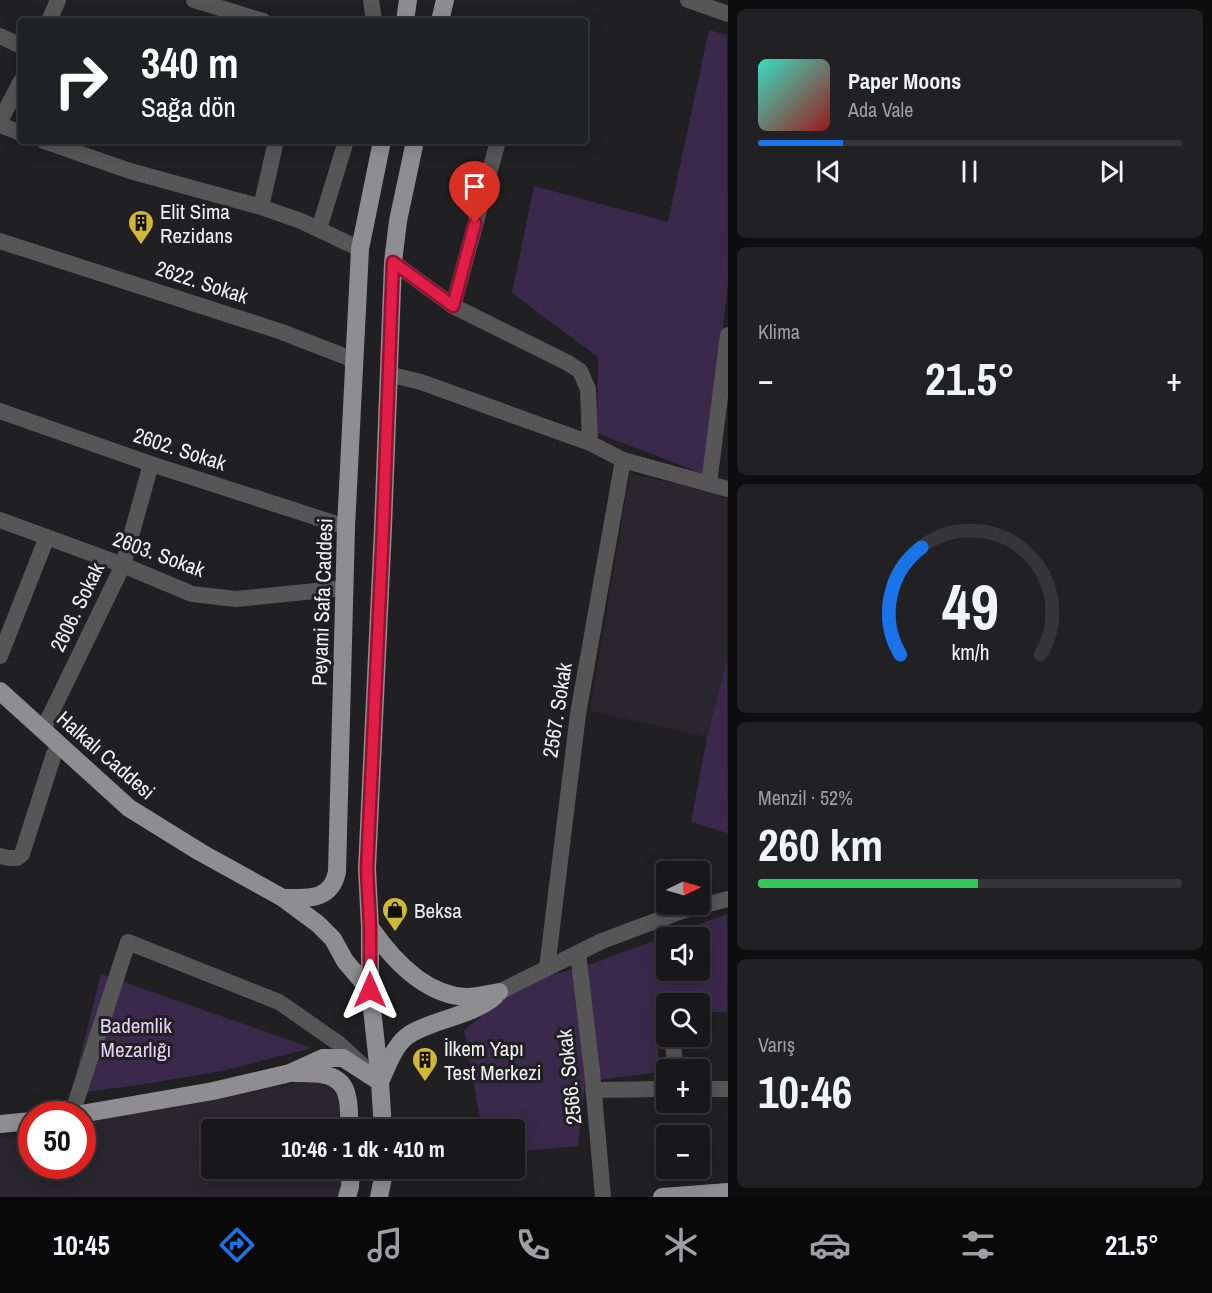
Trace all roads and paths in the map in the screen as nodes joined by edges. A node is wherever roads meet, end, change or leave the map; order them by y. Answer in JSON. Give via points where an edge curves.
{"nodes":[{"id":1,"x":58,"y":0,"type":"edge"},
{"id":2,"x":194,"y":0,"type":"edge"},
{"id":3,"x":371,"y":0,"type":"edge"},
{"id":4,"x":408,"y":0,"type":"edge"},
{"id":5,"x":445,"y":0,"type":"edge"},
{"id":6,"x":688,"y":0,"type":"edge"},
{"id":7,"x":728,"y":14,"type":"edge"},
{"id":8,"x":50,"y":18,"type":"edge"},
{"id":9,"x":253,"y":18,"type":"edge"},
{"id":10,"x":374,"y":18,"type":"edge"},
{"id":11,"x":405,"y":18,"type":"edge"},
{"id":12,"x":441,"y":18,"type":"edge"},
{"id":13,"x":0,"y":36,"type":"edge"},
{"id":14,"x":18,"y":45,"type":"edge"},
{"id":15,"x":18,"y":87,"type":"edge"},
{"id":16,"x":0,"y":123,"type":"edge"},
{"id":17,"x":18,"y":132,"type":"edge"},
{"id":18,"x":53,"y":144,"type":"edge"},
{"id":19,"x":275,"y":144,"type":"edge"},
{"id":20,"x":345,"y":144,"type":"edge"},
{"id":21,"x":381,"y":144,"type":"edge"},
{"id":22,"x":414,"y":144,"type":"edge"},
{"id":23,"x":497,"y":144,"type":"edge"},
{"id":24,"x":261,"y":207,"type":"junction"},
{"id":25,"x":319,"y":229,"type":"junction"},
{"id":26,"x":0,"y":241,"type":"edge"},
{"id":27,"x":360,"y":249,"type":"junction"},
{"id":28,"x":393,"y":262,"type":"junction"},
{"id":29,"x":453,"y":306,"type":"junction"},
{"id":30,"x":728,"y":335,"type":"edge"},
{"id":31,"x":354,"y":360,"type":"junction"},
{"id":32,"x":726,"y":366,"type":"edge"},
{"id":33,"x":388,"y":374,"type":"junction"},
{"id":34,"x":0,"y":411,"type":"edge"},
{"id":35,"x":590,"y":443,"type":"junction"},
{"id":36,"x":623,"y":460,"type":"junction"},
{"id":37,"x":151,"y":464,"type":"junction"},
{"id":38,"x":709,"y":484,"type":"junction"},
{"id":39,"x":728,"y":489,"type":"edge"},
{"id":40,"x":0,"y":520,"type":"edge"},
{"id":41,"x":346,"y":526,"type":"junction"},
{"id":42,"x":47,"y":537,"type":"junction"},
{"id":43,"x":123,"y":565,"type":"junction"},
{"id":44,"x":345,"y":588,"type":"junction"},
{"id":45,"x":0,"y":656,"type":"edge"},
{"id":46,"x":0,"y":691,"type":"edge"},
{"id":47,"x":43,"y":730,"type":"junction"},
{"id":48,"x":60,"y":746,"type":"junction"},
{"id":49,"x":0,"y":856,"type":"edge"},
{"id":50,"x":284,"y":898,"type":"junction"},
{"id":51,"x":728,"y":899,"type":"edge"},
{"id":52,"x":370,"y":927,"type":"junction"},
{"id":53,"x":578,"y":953,"type":"junction"},
{"id":54,"x":547,"y":968,"type":"junction"},
{"id":55,"x":370,"y":990,"type":"junction"},
{"id":56,"x":499,"y":992,"type":"junction"},
{"id":57,"x":290,"y":1073,"type":"junction"},
{"id":58,"x":380,"y":1082,"type":"junction"},
{"id":59,"x":656,"y":1089,"type":"edge"},
{"id":60,"x":710,"y":1089,"type":"edge"},
{"id":61,"x":728,"y":1089,"type":"edge"},
{"id":62,"x":593,"y":1090,"type":"junction"},
{"id":63,"x":76,"y":1101,"type":"edge"},
{"id":64,"x":96,"y":1111,"type":"edge"},
{"id":65,"x":349,"y":1119,"type":"edge"},
{"id":66,"x":382,"y":1119,"type":"edge"},
{"id":67,"x":18,"y":1122,"type":"edge"},
{"id":68,"x":0,"y":1124,"type":"edge"},
{"id":69,"x":350,"y":1179,"type":"edge"},
{"id":70,"x":383,"y":1179,"type":"edge"},
{"id":71,"x":387,"y":1179,"type":"edge"},
{"id":72,"x":728,"y":1192,"type":"edge"},
{"id":73,"x":347,"y":1197,"type":"edge"},
{"id":74,"x":380,"y":1197,"type":"edge"},
{"id":75,"x":389,"y":1197,"type":"edge"},
{"id":76,"x":603,"y":1197,"type":"edge"},
{"id":77,"x":662,"y":1197,"type":"edge"}],
"edges":[{"from":1,"to":8,"type":"street"},
{"from":2,"to":9,"type":"street"},
{"from":3,"to":10,"type":"street"},
{"from":4,"to":11,"type":"main road"},
{"from":5,"to":12,"type":"main road"},
{"from":6,"to":7,"type":"street"},
{"from":13,"to":14,"type":"street"},
{"from":15,"to":16,"type":"street"},
{"from":16,"to":17,"type":"street"},
{"from":18,"to":24,"type":"street","via":[[130,171]]},
{"from":19,"to":24,"type":"street"},
{"from":20,"to":25,"type":"street"},
{"from":21,"to":27,"type":"main road","name":"Peyami Safa Caddesi"},
{"from":22,"to":28,"type":"main road"},
{"from":23,"to":29,"type":"street"},
{"from":24,"to":25,"type":"street"},
{"from":25,"to":27,"type":"street"},
{"from":26,"to":31,"type":"street","name":"2622. Sokak","via":[[282,332]]},
{"from":27,"to":31,"type":"main road","name":"Peyami Safa Caddesi"},
{"from":28,"to":29,"type":"street"},
{"from":28,"to":33,"type":"main road"},
{"from":29,"to":35,"type":"street","via":[[580,371],[588,389]]},
{"from":30,"to":32,"type":"street"},
{"from":31,"to":41,"type":"main road","name":"Peyami Safa Caddesi"},
{"from":32,"to":38,"type":"street"},
{"from":33,"to":35,"type":"street","via":[[421,382]]},
{"from":33,"to":52,"type":"main road","via":[[367,869]]},
{"from":34,"to":37,"type":"street","name":"2602. Sokak"},
{"from":35,"to":36,"type":"street"},
{"from":36,"to":38,"type":"street"},
{"from":36,"to":54,"type":"street","name":"2567. Sokak","via":[[578,714]]},
{"from":37,"to":41,"type":"street","name":"2602. Sokak"},
{"from":37,"to":43,"type":"street","name":"2606. Sokak"},
{"from":38,"to":39,"type":"street"},
{"from":40,"to":42,"type":"street","name":"2603. Sokak"},
{"from":41,"to":44,"type":"main road","name":"Peyami Safa Caddesi"},
{"from":42,"to":43,"type":"street","name":"2603. Sokak"},
{"from":42,"to":45,"type":"street"},
{"from":43,"to":44,"type":"street","name":"2603. Sokak","via":[[192,594],[236,599]]},
{"from":43,"to":47,"type":"street","name":"2606. Sokak"},
{"from":44,"to":50,"type":"main road","name":"Peyami Safa Caddesi","via":[[337,872],[335,882],[320,895]]},
{"from":46,"to":47,"type":"main road","name":"Halkalı Caddesi"},
{"from":47,"to":48,"type":"main road","name":"Halkalı Caddesi"},
{"from":48,"to":49,"type":"street","via":[[54,754],[22,854],[17,858]]},
{"from":48,"to":50,"type":"main road","name":"Halkalı Caddesi","via":[[129,808]]},
{"from":50,"to":55,"type":"main road","via":[[333,939],[345,961]]},
{"from":51,"to":53,"type":"street","via":[[682,911]]},
{"from":52,"to":55,"type":"main road"},
{"from":52,"to":56,"type":"main road","via":[[410,974],[434,988],[467,997]]},
{"from":53,"to":54,"type":"street"},
{"from":53,"to":62,"type":"street","name":"2566. Sokak"},
{"from":54,"to":56,"type":"street"},
{"from":55,"to":58,"type":"main road"},
{"from":56,"to":58,"type":"main road","via":[[477,1008],[405,1038]]},
{"from":57,"to":58,"type":"main road","via":[[323,1058],[343,1058]]},
{"from":57,"to":64,"type":"main road"},
{"from":57,"to":65,"type":"main road","via":[[333,1077],[348,1097]]},
{"from":58,"to":63,"type":"street","via":[[338,1043],[279,1002],[128,942]]},
{"from":58,"to":66,"type":"main road"},
{"from":59,"to":62,"type":"street"},
{"from":60,"to":61,"type":"street"},
{"from":62,"to":76,"type":"street","name":"2566. Sokak"},
{"from":67,"to":68,"type":"main road"},
{"from":69,"to":73,"type":"main road"},
{"from":70,"to":74,"type":"main road"},
{"from":71,"to":75,"type":"main road"},
{"from":72,"to":77,"type":"main road"}]}
